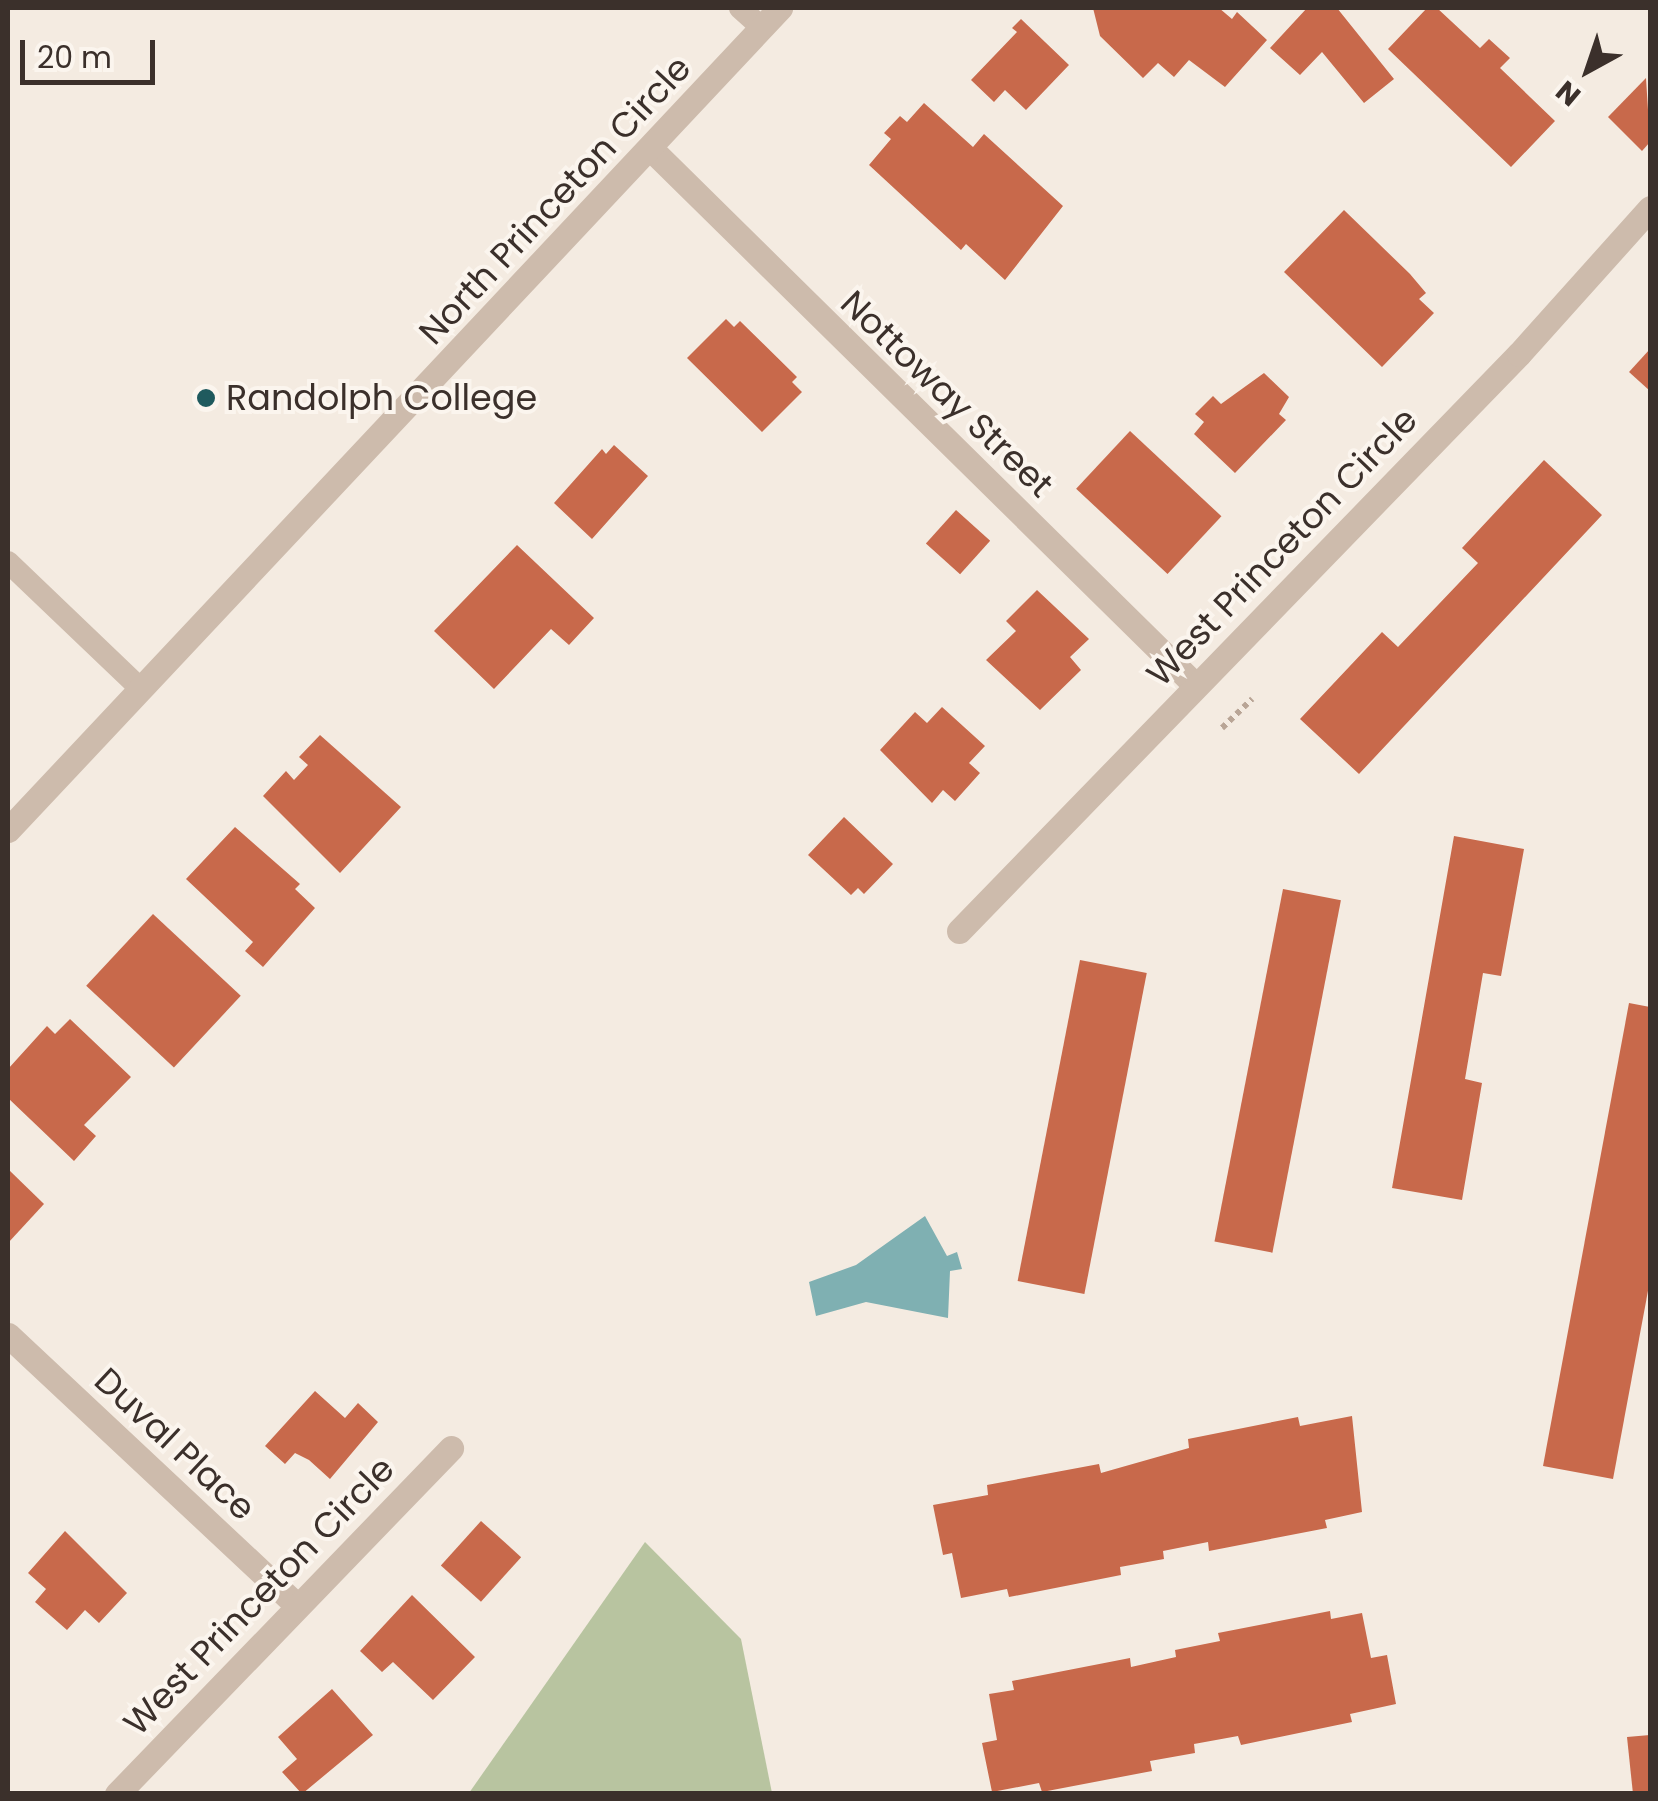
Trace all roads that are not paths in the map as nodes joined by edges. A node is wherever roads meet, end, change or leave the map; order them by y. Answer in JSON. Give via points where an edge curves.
{"nodes":[{"id":1,"x":740,"y":8,"type":"edge"},
{"id":2,"x":780,"y":8,"type":"edge"},
{"id":3,"x":762,"y":28,"type":"junction"},
{"id":4,"x":652,"y":150,"type":"junction"},
{"id":5,"x":1650,"y":208,"type":"edge"},
{"id":6,"x":8,"y":562,"type":"edge"},
{"id":7,"x":1195,"y":685,"type":"junction"},
{"id":8,"x":141,"y":689,"type":"junction"},
{"id":9,"x":8,"y":830,"type":"edge"},
{"id":10,"x":960,"y":931,"type":"dead end"},
{"id":11,"x":8,"y":1335,"type":"edge"},
{"id":12,"x":451,"y":1448,"type":"dead end"},
{"id":13,"x":295,"y":1604,"type":"junction"},
{"id":14,"x":118,"y":1794,"type":"edge"}],
"edges":[{"from":1,"to":3,"type":"lane"},
{"from":2,"to":3,"type":"street","name":"North Princeton Circle"},
{"from":3,"to":4,"type":"street","name":"North Princeton Circle"},
{"from":4,"to":7,"type":"street","name":"Nottoway Street"},
{"from":4,"to":8,"type":"street","name":"North Princeton Circle"},
{"from":5,"to":7,"type":"street","name":"West Princeton Circle","via":[[1519,354]]},
{"from":6,"to":8,"type":"lane"},
{"from":7,"to":10,"type":"street","name":"West Princeton Circle"},
{"from":8,"to":9,"type":"street","name":"North Princeton Circle"},
{"from":11,"to":13,"type":"street","name":"Duval Place"},
{"from":12,"to":13,"type":"street","name":"West Princeton Circle"},
{"from":13,"to":14,"type":"street","name":"West Princeton Circle"}]}
